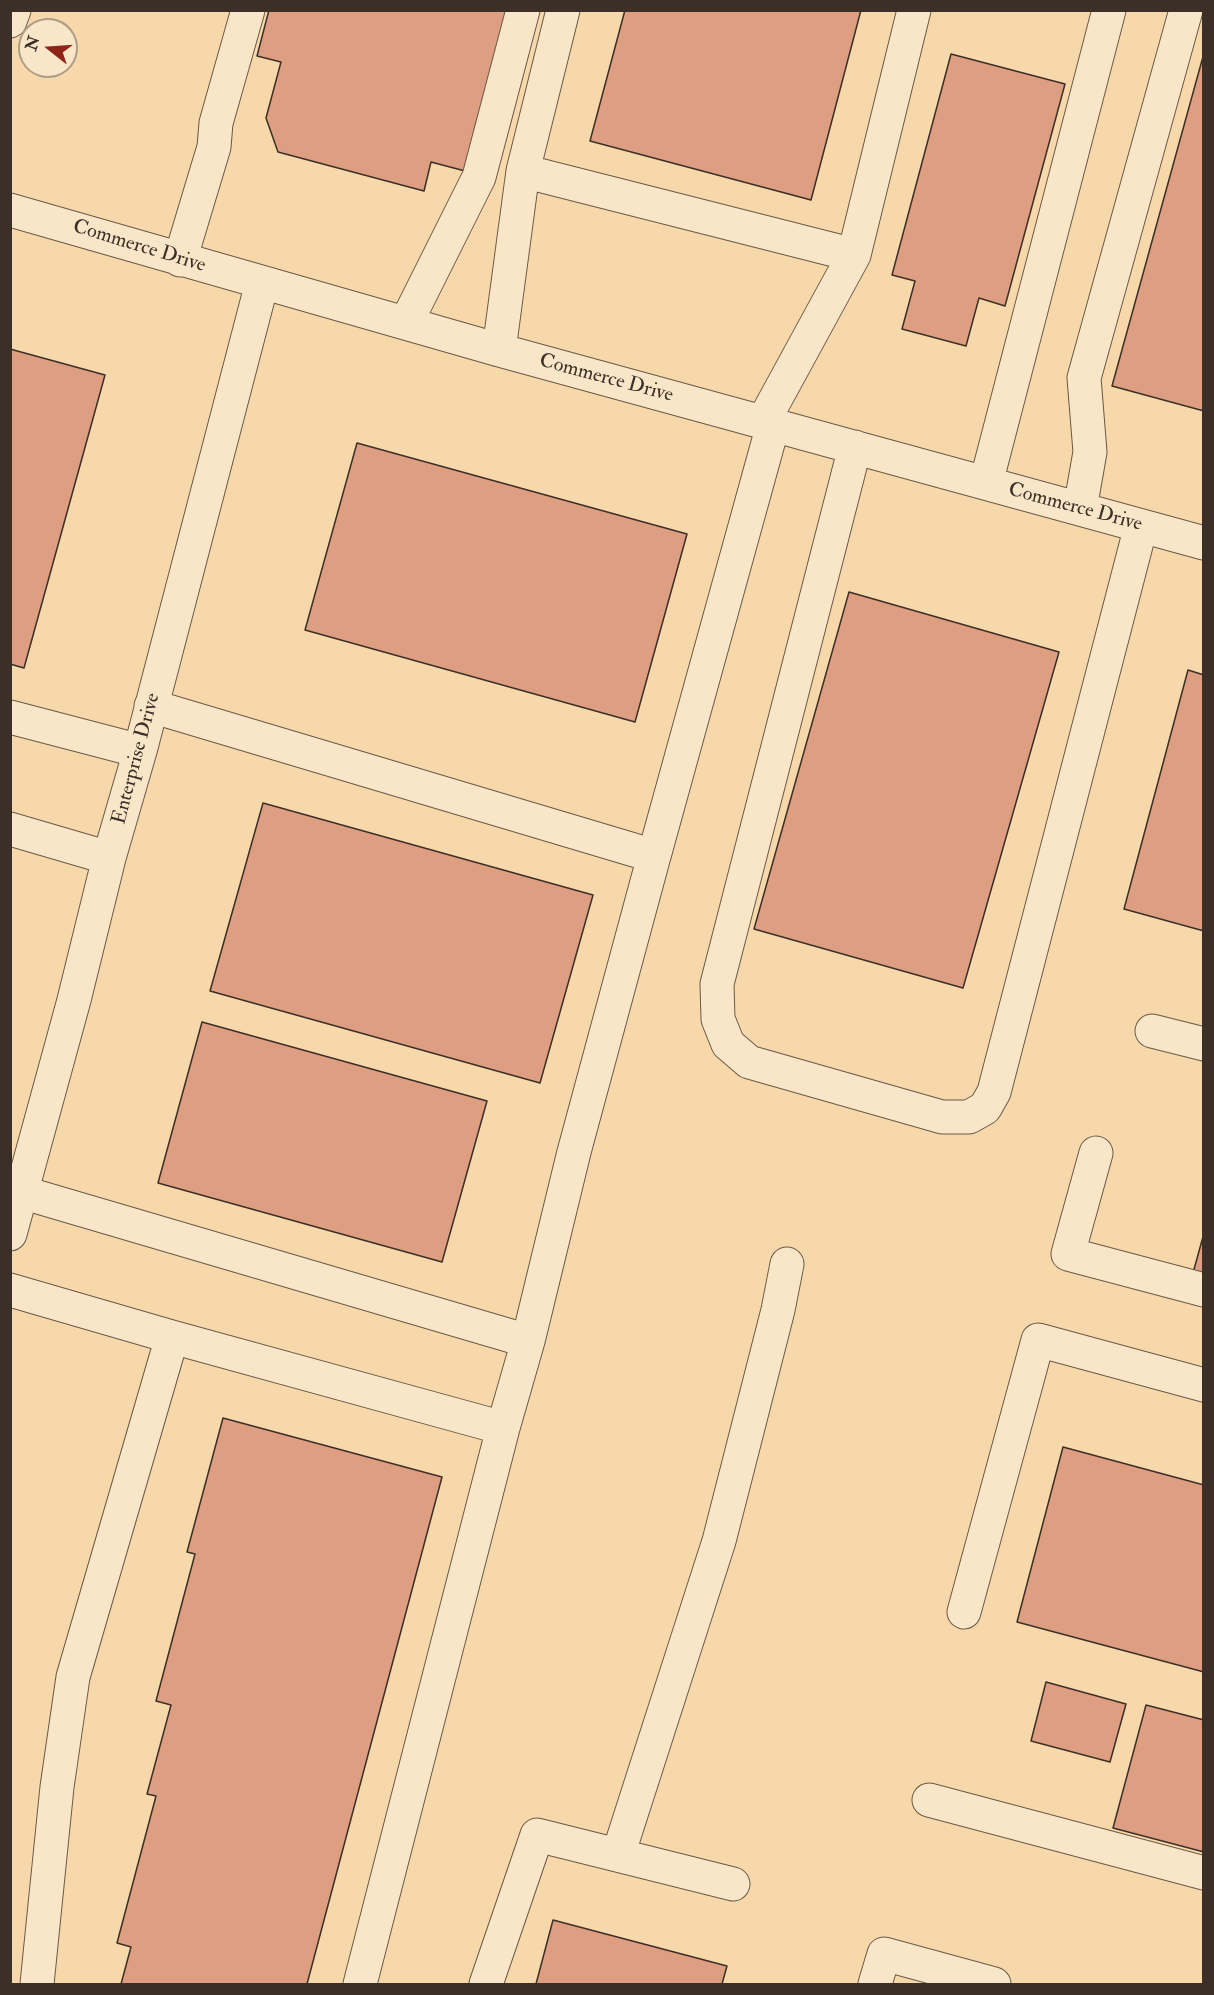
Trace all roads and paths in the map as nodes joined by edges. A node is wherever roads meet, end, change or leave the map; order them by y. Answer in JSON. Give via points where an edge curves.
{"nodes":[{"id":1,"x":14,"y":10,"type":"edge"},
{"id":2,"x":248,"y":10,"type":"edge"},
{"id":3,"x":523,"y":10,"type":"edge"},
{"id":4,"x":563,"y":10,"type":"edge"},
{"id":5,"x":914,"y":10,"type":"edge"},
{"id":6,"x":1109,"y":10,"type":"edge"},
{"id":7,"x":1186,"y":10,"type":"edge"},
{"id":8,"x":10,"y":21,"type":"edge"},
{"id":9,"x":523,"y":171,"type":"junction"},
{"id":10,"x":10,"y":210,"type":"edge"},
{"id":11,"x":854,"y":255,"type":"junction"},
{"id":12,"x":180,"y":260,"type":"junction"},
{"id":13,"x":262,"y":283,"type":"junction"},
{"id":14,"x":406,"y":323,"type":"junction"},
{"id":15,"x":499,"y":350,"type":"junction"},
{"id":16,"x":768,"y":424,"type":"junction"},
{"id":17,"x":855,"y":447,"type":"junction"},
{"id":18,"x":986,"y":483,"type":"junction"},
{"id":19,"x":1080,"y":509,"type":"junction"},
{"id":20,"x":1141,"y":526,"type":"junction"},
{"id":21,"x":1203,"y":543,"type":"edge"},
{"id":22,"x":152,"y":706,"type":"junction"},
{"id":23,"x":10,"y":717,"type":"edge"},
{"id":24,"x":140,"y":751,"type":"junction"},
{"id":25,"x":10,"y":829,"type":"edge"},
{"id":26,"x":654,"y":856,"type":"junction"},
{"id":27,"x":110,"y":858,"type":"junction"},
{"id":28,"x":1152,"y":1031,"type":"dead end"},
{"id":29,"x":1203,"y":1044,"type":"edge"},
{"id":30,"x":21,"y":1149,"type":"edge"},
{"id":31,"x":1096,"y":1153,"type":"dead end"},
{"id":32,"x":21,"y":1192,"type":"junction"},
{"id":33,"x":10,"y":1234,"type":"edge"},
{"id":34,"x":787,"y":1264,"type":"dead end"},
{"id":35,"x":10,"y":1290,"type":"edge"},
{"id":36,"x":1203,"y":1290,"type":"edge"},
{"id":37,"x":172,"y":1337,"type":"junction"},
{"id":38,"x":528,"y":1341,"type":"junction"},
{"id":39,"x":1203,"y":1384,"type":"edge"},
{"id":40,"x":503,"y":1428,"type":"junction"},
{"id":41,"x":964,"y":1612,"type":"dead end"},
{"id":42,"x":929,"y":1800,"type":"dead end"},
{"id":43,"x":618,"y":1855,"type":"junction"},
{"id":44,"x":1203,"y":1873,"type":"edge"},
{"id":45,"x":733,"y":1884,"type":"dead end"},
{"id":46,"x":37,"y":1984,"type":"edge"},
{"id":47,"x":360,"y":1984,"type":"edge"},
{"id":48,"x":486,"y":1984,"type":"edge"},
{"id":49,"x":875,"y":1984,"type":"edge"},
{"id":50,"x":994,"y":1984,"type":"edge"}],
"edges":[{"from":1,"to":8,"type":"street"},
{"from":2,"to":12,"type":"street","via":[[216,123],[214,147]]},
{"from":3,"to":14,"type":"street","via":[[479,177]]},
{"from":4,"to":9,"type":"street"},
{"from":5,"to":11,"type":"street"},
{"from":6,"to":18,"type":"street"},
{"from":7,"to":19,"type":"street","via":[[1084,378],[1090,452]]},
{"from":9,"to":11,"type":"street"},
{"from":9,"to":15,"type":"street"},
{"from":10,"to":12,"type":"street","name":"Commerce Drive"},
{"from":11,"to":16,"type":"street"},
{"from":12,"to":13,"type":"street","name":"Commerce Drive"},
{"from":13,"to":14,"type":"street","name":"Commerce Drive"},
{"from":13,"to":22,"type":"street","name":"Enterprise Drive"},
{"from":14,"to":15,"type":"street","name":"Commerce Drive"},
{"from":15,"to":16,"type":"street","name":"Commerce Drive"},
{"from":16,"to":17,"type":"street","name":"Commerce Drive"},
{"from":16,"to":26,"type":"street"},
{"from":17,"to":18,"type":"street","name":"Commerce Drive"},
{"from":17,"to":20,"type":"street","via":[[717,984],[718,1019],[728,1044],[749,1062],[942,1117],[969,1117],[986,1108],[994,1092]]},
{"from":18,"to":19,"type":"street","name":"Commerce Drive"},
{"from":19,"to":20,"type":"street","name":"Commerce Drive"},
{"from":20,"to":21,"type":"street","name":"Commerce Drive"},
{"from":22,"to":24,"type":"street","name":"Enterprise Drive"},
{"from":22,"to":26,"type":"street"},
{"from":23,"to":24,"type":"street"},
{"from":24,"to":27,"type":"street","name":"Enterprise Drive"},
{"from":25,"to":27,"type":"street"},
{"from":26,"to":38,"type":"street","via":[[574,1152]]},
{"from":27,"to":30,"type":"street","name":"Enterprise Drive","via":[[74,1000]]},
{"from":28,"to":29,"type":"street"},
{"from":30,"to":32,"type":"street","name":"Enterprise Drive"},
{"from":31,"to":36,"type":"street","via":[[1068,1254]]},
{"from":32,"to":33,"type":"street","name":"Enterprise Drive"},
{"from":32,"to":38,"type":"street"},
{"from":34,"to":43,"type":"street","via":[[719,1541]]},
{"from":35,"to":37,"type":"street"},
{"from":37,"to":40,"type":"street"},
{"from":37,"to":46,"type":"street","via":[[73,1677],[57,1787]]},
{"from":38,"to":40,"type":"street"},
{"from":39,"to":41,"type":"street","via":[[1038,1340]]},
{"from":40,"to":47,"type":"street"},
{"from":42,"to":44,"type":"street"},
{"from":43,"to":45,"type":"street"},
{"from":43,"to":48,"type":"street","via":[[537,1835]]},
{"from":49,"to":50,"type":"street","via":[[884,1954]]}]}
